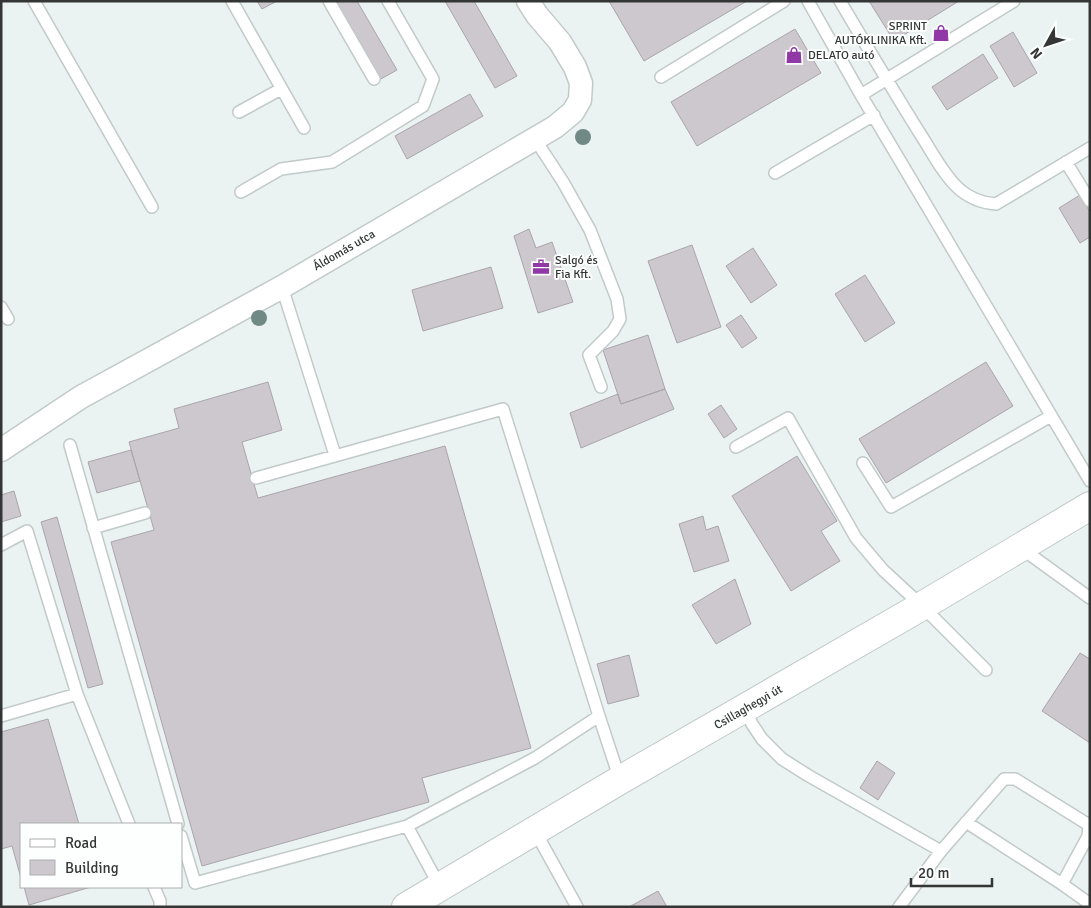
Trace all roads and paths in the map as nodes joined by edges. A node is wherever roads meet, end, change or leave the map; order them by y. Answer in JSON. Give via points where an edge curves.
{"nodes":[{"id":1,"x":34,"y":1,"type":"edge"},
{"id":2,"x":232,"y":1,"type":"edge"},
{"id":3,"x":329,"y":1,"type":"edge"},
{"id":4,"x":388,"y":1,"type":"edge"},
{"id":5,"x":528,"y":1,"type":"edge"},
{"id":6,"x":784,"y":1,"type":"edge"},
{"id":7,"x":808,"y":1,"type":"edge"},
{"id":8,"x":840,"y":1,"type":"edge"},
{"id":9,"x":1014,"y":1,"type":"edge"},
{"id":10,"x":661,"y":77,"type":"dead end"},
{"id":11,"x":374,"y":79,"type":"dead end"},
{"id":12,"x":886,"y":79,"type":"junction"},
{"id":13,"x":281,"y":89,"type":"junction"},
{"id":14,"x":861,"y":95,"type":"junction"},
{"id":15,"x":239,"y":112,"type":"dead end"},
{"id":16,"x":874,"y":114,"type":"junction"},
{"id":17,"x":304,"y":128,"type":"dead end"},
{"id":18,"x":535,"y":139,"type":"junction"},
{"id":19,"x":1090,"y":148,"type":"edge"},
{"id":20,"x":1066,"y":162,"type":"junction"},
{"id":21,"x":775,"y":173,"type":"dead end"},
{"id":22,"x":240,"y":192,"type":"dead end"},
{"id":23,"x":1090,"y":201,"type":"edge"},
{"id":24,"x":152,"y":207,"type":"dead end"},
{"id":25,"x":282,"y":287,"type":"junction"},
{"id":26,"x":1,"y":307,"type":"edge"},
{"id":27,"x":8,"y":319,"type":"dead end"},
{"id":28,"x":601,"y":386,"type":"dead end"},
{"id":29,"x":1051,"y":416,"type":"junction"},
{"id":30,"x":70,"y":445,"type":"dead end"},
{"id":31,"x":736,"y":447,"type":"dead end"},
{"id":32,"x":1,"y":450,"type":"edge"},
{"id":33,"x":335,"y":455,"type":"junction"},
{"id":34,"x":863,"y":463,"type":"dead end"},
{"id":35,"x":256,"y":478,"type":"dead end"},
{"id":36,"x":1090,"y":481,"type":"edge"},
{"id":37,"x":1090,"y":506,"type":"edge"},
{"id":38,"x":145,"y":513,"type":"dead end"},
{"id":39,"x":93,"y":528,"type":"junction"},
{"id":40,"x":1,"y":545,"type":"edge"},
{"id":41,"x":1021,"y":548,"type":"junction"},
{"id":42,"x":1085,"y":588,"type":"edge"},
{"id":43,"x":1090,"y":598,"type":"edge"},
{"id":44,"x":922,"y":606,"type":"junction"},
{"id":45,"x":986,"y":670,"type":"dead end"},
{"id":46,"x":77,"y":694,"type":"junction"},
{"id":47,"x":745,"y":709,"type":"junction"},
{"id":48,"x":1,"y":716,"type":"edge"},
{"id":49,"x":599,"y":716,"type":"junction"},
{"id":50,"x":620,"y":780,"type":"junction"},
{"id":51,"x":966,"y":822,"type":"junction"},
{"id":52,"x":129,"y":823,"type":"edge"},
{"id":53,"x":178,"y":823,"type":"edge"},
{"id":54,"x":407,"y":826,"type":"junction"},
{"id":55,"x":535,"y":831,"type":"junction"},
{"id":56,"x":182,"y":839,"type":"edge"},
{"id":57,"x":941,"y":851,"type":"junction"},
{"id":58,"x":1062,"y":884,"type":"junction"},
{"id":59,"x":440,"y":887,"type":"junction"},
{"id":60,"x":154,"y":888,"type":"edge"},
{"id":61,"x":1090,"y":904,"type":"edge"},
{"id":62,"x":160,"y":907,"type":"edge"},
{"id":63,"x":406,"y":907,"type":"edge"},
{"id":64,"x":578,"y":907,"type":"edge"},
{"id":65,"x":899,"y":907,"type":"edge"}],
"edges":[{"from":1,"to":24,"type":"lane"},
{"from":2,"to":13,"type":"lane"},
{"from":3,"to":11,"type":"lane"},
{"from":4,"to":22,"type":"lane","via":[[433,79],[423,106],[332,162],[281,169]]},
{"from":5,"to":18,"type":"street","name":"Áldomás utca","via":[[560,42],[576,67],[581,83],[580,100],[573,112]]},
{"from":6,"to":10,"type":"lane"},
{"from":7,"to":14,"type":"lane"},
{"from":8,"to":12,"type":"lane"},
{"from":9,"to":12,"type":"lane"},
{"from":12,"to":14,"type":"lane"},
{"from":12,"to":20,"type":"lane","via":[[949,178],[971,197],[996,204]]},
{"from":13,"to":15,"type":"lane"},
{"from":13,"to":17,"type":"lane"},
{"from":14,"to":16,"type":"lane"},
{"from":16,"to":21,"type":"lane"},
{"from":16,"to":29,"type":"lane"},
{"from":18,"to":25,"type":"street","name":"Áldomás utca"},
{"from":18,"to":28,"type":"lane","via":[[590,230],[617,299],[620,319],[613,331],[589,355]]},
{"from":19,"to":20,"type":"lane"},
{"from":20,"to":23,"type":"lane"},
{"from":25,"to":32,"type":"street","name":"Áldomás utca","via":[[81,397]]},
{"from":25,"to":33,"type":"lane"},
{"from":26,"to":27,"type":"lane"},
{"from":29,"to":34,"type":"lane","via":[[891,508]]},
{"from":29,"to":36,"type":"lane"},
{"from":30,"to":39,"type":"lane"},
{"from":31,"to":44,"type":"lane","via":[[788,418],[856,538],[883,570]]},
{"from":33,"to":35,"type":"lane"},
{"from":33,"to":49,"type":"lane","via":[[503,409]]},
{"from":37,"to":41,"type":"street","name":"Csillaghegyi út"},
{"from":38,"to":39,"type":"lane"},
{"from":39,"to":53,"type":"lane"},
{"from":40,"to":46,"type":"lane","via":[[27,531]]},
{"from":41,"to":42,"type":"lane"},
{"from":41,"to":44,"type":"street","name":"Csillaghegyi út"},
{"from":42,"to":43,"type":"lane"},
{"from":44,"to":45,"type":"lane"},
{"from":44,"to":47,"type":"street","name":"Csillaghegyi út"},
{"from":46,"to":48,"type":"lane"},
{"from":46,"to":52,"type":"lane"},
{"from":47,"to":50,"type":"street","name":"Csillaghegyi út"},
{"from":47,"to":57,"type":"lane","via":[[762,740],[782,759]]},
{"from":49,"to":50,"type":"lane"},
{"from":49,"to":54,"type":"lane","via":[[535,758]]},
{"from":50,"to":55,"type":"street","name":"Csillaghegyi út"},
{"from":51,"to":57,"type":"lane"},
{"from":51,"to":58,"type":"lane"},
{"from":51,"to":58,"type":"lane","via":[[1004,779],[1015,779],[1089,825],[1088,836]]},
{"from":54,"to":56,"type":"lane","via":[[195,883]]},
{"from":54,"to":59,"type":"lane"},
{"from":55,"to":59,"type":"street","name":"Csillaghegyi út"},
{"from":55,"to":64,"type":"lane"},
{"from":57,"to":65,"type":"lane"},
{"from":58,"to":61,"type":"lane"},
{"from":59,"to":63,"type":"street","name":"Csillaghegyi út"},
{"from":60,"to":62,"type":"lane"}]}
